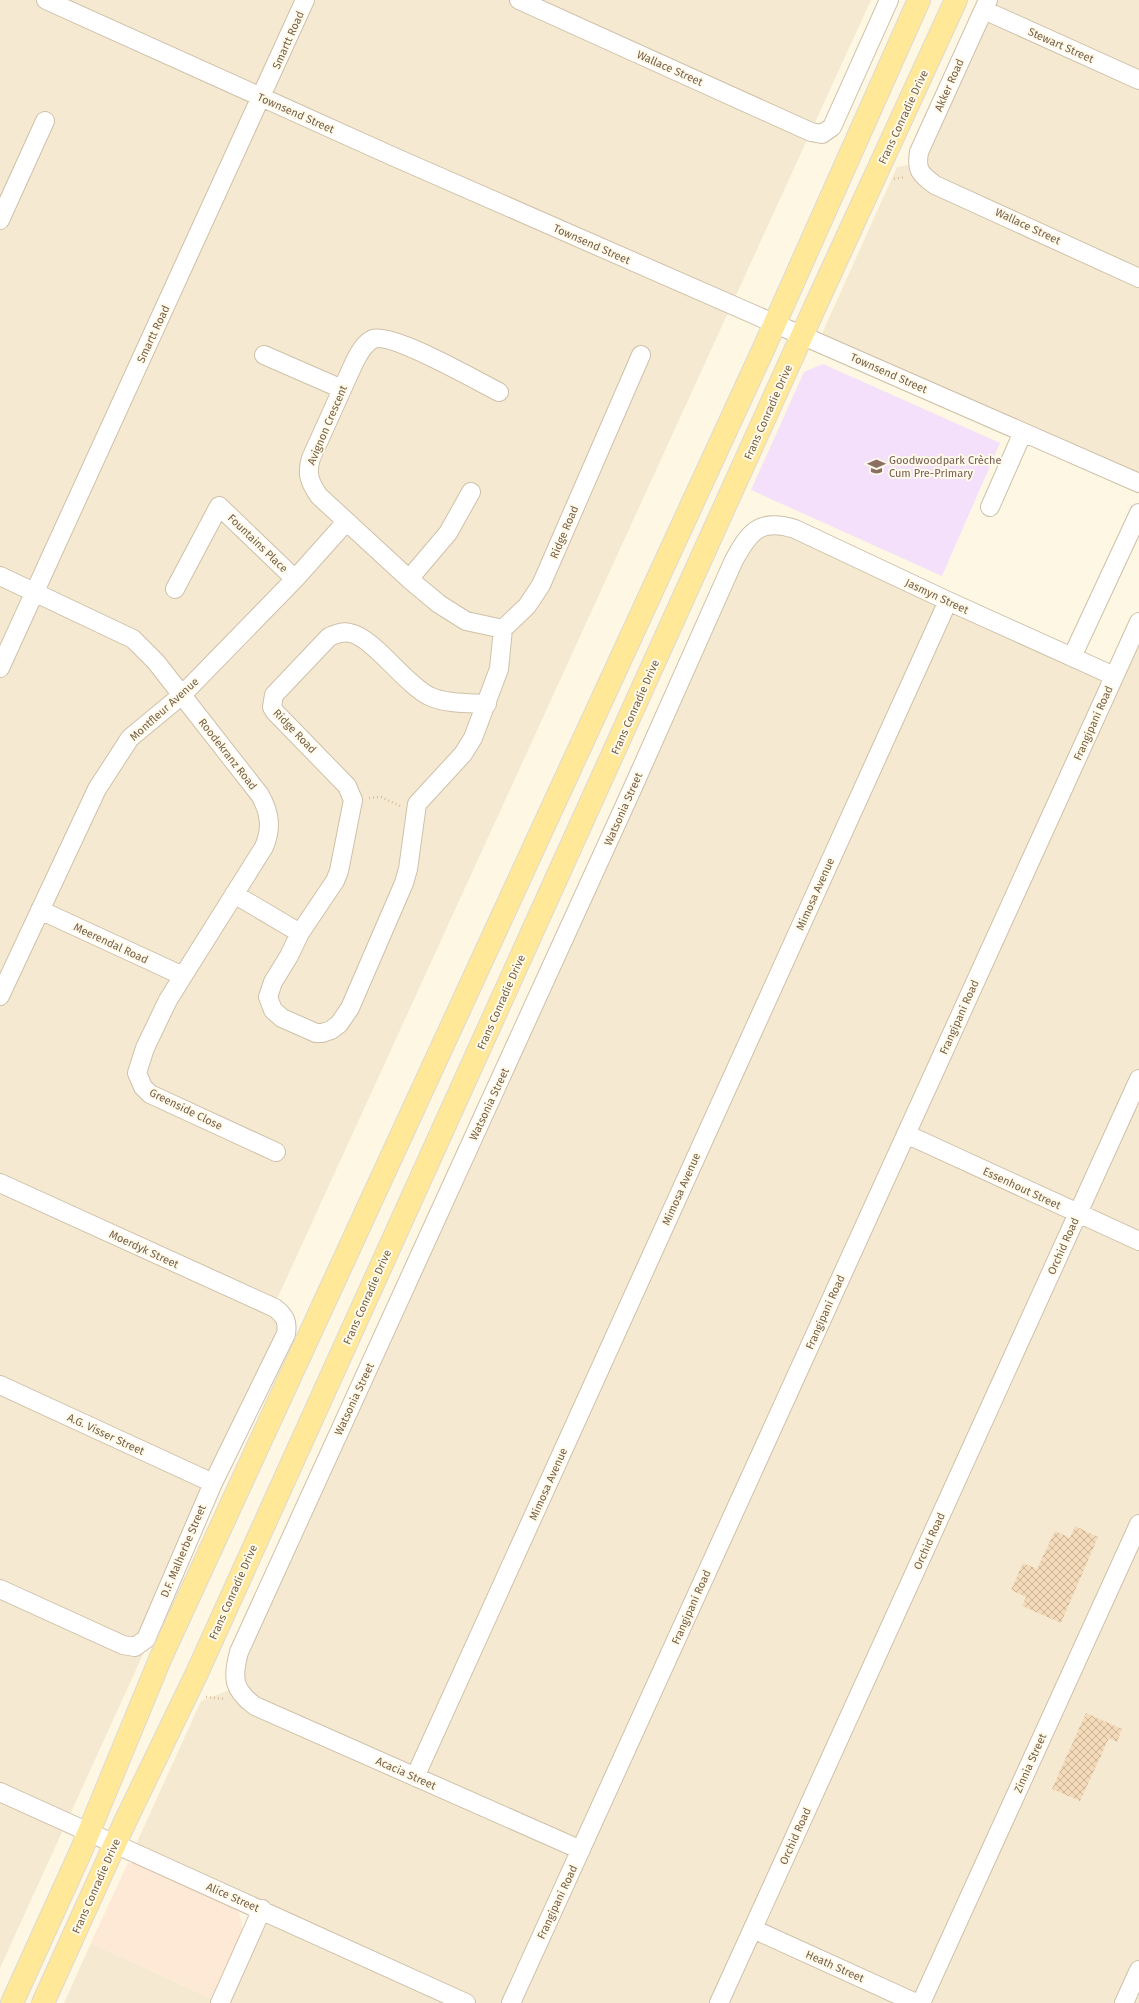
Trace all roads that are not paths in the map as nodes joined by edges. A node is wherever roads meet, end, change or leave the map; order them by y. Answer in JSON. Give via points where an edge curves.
{"nodes":[{"id":1,"x":46,"y":0,"type":"edge"},
{"id":2,"x":305,"y":0,"type":"edge"},
{"id":3,"x":519,"y":0,"type":"edge"},
{"id":4,"x":889,"y":0,"type":"edge"},
{"id":5,"x":919,"y":0,"type":"edge"},
{"id":6,"x":956,"y":0,"type":"edge"},
{"id":7,"x":986,"y":5,"type":"edge"},
{"id":8,"x":1139,"y":80,"type":"edge"},
{"id":9,"x":262,"y":98,"type":"junction"},
{"id":10,"x":45,"y":121,"type":"dead end"},
{"id":11,"x":919,"y":171,"type":"joint"},
{"id":12,"x":0,"y":220,"type":"edge"},
{"id":13,"x":1139,"y":278,"type":"edge"},
{"id":14,"x":774,"y":325,"type":"junction"},
{"id":15,"x":803,"y":335,"type":"junction"},
{"id":16,"x":264,"y":355,"type":"dead end"},
{"id":17,"x":641,"y":355,"type":"dead end"},
{"id":18,"x":342,"y":390,"type":"junction"},
{"id":19,"x":499,"y":392,"type":"dead end"},
{"id":20,"x":1023,"y":432,"type":"junction"},
{"id":21,"x":1139,"y":483,"type":"edge"},
{"id":22,"x":471,"y":492,"type":"dead end"},
{"id":23,"x":990,"y":507,"type":"dead end"},
{"id":24,"x":1139,"y":513,"type":"edge"},
{"id":25,"x":346,"y":522,"type":"junction"},
{"id":26,"x":759,"y":527,"type":"joint"},
{"id":27,"x":0,"y":576,"type":"edge"},
{"id":28,"x":295,"y":579,"type":"junction"},
{"id":29,"x":409,"y":579,"type":"junction"},
{"id":30,"x":175,"y":589,"type":"dead end"},
{"id":31,"x":35,"y":592,"type":"junction"},
{"id":32,"x":948,"y":601,"type":"junction"},
{"id":33,"x":1139,"y":622,"type":"edge"},
{"id":34,"x":503,"y":629,"type":"junction"},
{"id":35,"x":1072,"y":657,"type":"junction"},
{"id":36,"x":0,"y":668,"type":"edge"},
{"id":37,"x":1114,"y":676,"type":"junction"},
{"id":38,"x":182,"y":695,"type":"junction"},
{"id":39,"x":487,"y":704,"type":"junction"},
{"id":40,"x":234,"y":894,"type":"junction"},
{"id":41,"x":40,"y":910,"type":"junction"},
{"id":42,"x":300,"y":933,"type":"junction"},
{"id":43,"x":183,"y":976,"type":"junction"},
{"id":44,"x":0,"y":996,"type":"edge"},
{"id":45,"x":1139,"y":1079,"type":"edge"},
{"id":46,"x":906,"y":1134,"type":"junction"},
{"id":47,"x":276,"y":1152,"type":"dead end"},
{"id":48,"x":0,"y":1183,"type":"edge"},
{"id":49,"x":1078,"y":1214,"type":"junction"},
{"id":50,"x":1139,"y":1241,"type":"edge"},
{"id":51,"x":286,"y":1318,"type":"joint"},
{"id":52,"x":0,"y":1385,"type":"edge"},
{"id":53,"x":213,"y":1483,"type":"junction"},
{"id":54,"x":1139,"y":1524,"type":"edge"},
{"id":55,"x":0,"y":1589,"type":"edge"},
{"id":56,"x":239,"y":1691,"type":"joint"},
{"id":57,"x":415,"y":1778,"type":"junction"},
{"id":58,"x":0,"y":1792,"type":"edge"},
{"id":59,"x":89,"y":1832,"type":"junction"},
{"id":60,"x":115,"y":1844,"type":"junction"},
{"id":61,"x":581,"y":1850,"type":"junction"},
{"id":62,"x":262,"y":1909,"type":"junction"},
{"id":63,"x":753,"y":1929,"type":"junction"},
{"id":64,"x":1139,"y":1970,"type":"edge"},
{"id":65,"x":12,"y":2003,"type":"edge"},
{"id":66,"x":43,"y":2003,"type":"edge"},
{"id":67,"x":220,"y":2003,"type":"edge"},
{"id":68,"x":466,"y":2003,"type":"edge"},
{"id":69,"x":511,"y":2003,"type":"edge"},
{"id":70,"x":719,"y":2003,"type":"edge"},
{"id":71,"x":916,"y":2003,"type":"edge"},
{"id":72,"x":921,"y":2003,"type":"edge"},
{"id":73,"x":1124,"y":2003,"type":"edge"}],
"edges":[{"from":1,"to":9,"type":"street","name":"Townsend Street"},
{"from":2,"to":9,"type":"street","name":"Smartt Road"},
{"from":3,"to":4,"type":"street","name":"Wallace Street","via":[[811,132],[822,134],[832,127]]},
{"from":5,"to":14,"type":"main road"},
{"from":6,"to":15,"type":"main road","name":"Frans Conradie Drive"},
{"from":7,"to":8,"type":"street","name":"Stewart Street"},
{"from":7,"to":11,"type":"street","name":"Akker Road","via":[[920,152],[917,164]]},
{"from":9,"to":14,"type":"street","name":"Townsend Street"},
{"from":9,"to":31,"type":"street","name":"Smartt Road"},
{"from":10,"to":12,"type":"street"},
{"from":11,"to":13,"type":"street","name":"Wallace Street","via":[[935,185]]},
{"from":14,"to":15,"type":"street","name":"Townsend Street"},
{"from":14,"to":59,"type":"main road","via":[[161,1657]]},
{"from":15,"to":20,"type":"street","name":"Townsend Street"},
{"from":15,"to":60,"type":"main road","name":"Frans Conradie Drive","via":[[197,1673]]},
{"from":16,"to":18,"type":"street"},
{"from":17,"to":34,"type":"street","name":"Ridge Road","via":[[542,585],[527,606]]},
{"from":18,"to":19,"type":"street","name":"Avignon Crescent","via":[[360,352],[372,339],[384,338],[407,346]]},
{"from":18,"to":25,"type":"street","name":"Avignon Crescent","via":[[311,458],[308,473],[312,487]]},
{"from":20,"to":21,"type":"street","name":"Townsend Street"},
{"from":20,"to":23,"type":"street"},
{"from":22,"to":29,"type":"street","via":[[445,537]]},
{"from":24,"to":35,"type":"street"},
{"from":25,"to":28,"type":"street","name":"Montfleur Avenue"},
{"from":25,"to":29,"type":"street","name":"Avignon Crescent"},
{"from":26,"to":32,"type":"street","name":"Jasmyn Street","via":[[770,524],[795,529]]},
{"from":26,"to":56,"type":"street","name":"Watsonia Street","via":[[748,536],[734,560],[239,1652],[234,1677]]},
{"from":27,"to":31,"type":"street","name":"Roodekranz Road"},
{"from":28,"to":30,"type":"street","name":"Fountains Place","via":[[219,506]]},
{"from":28,"to":38,"type":"street","name":"Montfleur Avenue"},
{"from":29,"to":34,"type":"street","name":"Avignon Crescent","via":[[466,621]]},
{"from":31,"to":36,"type":"street","name":"Smartt Road"},
{"from":31,"to":38,"type":"street","name":"Roodekranz Road","via":[[133,639],[144,648]]},
{"from":32,"to":35,"type":"street","name":"Jasmyn Street"},
{"from":32,"to":57,"type":"street","name":"Mimosa Avenue"},
{"from":33,"to":37,"type":"street","name":"Frangipani Road"},
{"from":34,"to":39,"type":"street","via":[[499,669]]},
{"from":35,"to":37,"type":"street","name":"Jasmyn Street"},
{"from":37,"to":46,"type":"street","name":"Frangipani Road"},
{"from":38,"to":40,"type":"street","name":"Roodekranz Road","via":[[260,795],[269,816],[269,832],[264,847]]},
{"from":38,"to":41,"type":"street","name":"Montfleur Avenue","via":[[134,734],[127,743],[97,789]]},
{"from":39,"to":42,"type":"street","via":[[463,754],[423,796],[416,808],[404,883],[350,1008],[339,1024],[322,1033],[282,1018],[269,1003],[272,982]]},
{"from":39,"to":42,"type":"street","name":"Ridge Road","via":[[445,701],[428,695],[360,637],[350,633],[338,633],[329,637],[281,685],[274,695],[272,707],[347,786],[352,800],[339,871]]},
{"from":40,"to":42,"type":"street"},
{"from":40,"to":43,"type":"street","name":"Roodekranz Road"},
{"from":41,"to":43,"type":"street","name":"Meerendal Road"},
{"from":41,"to":44,"type":"street","name":"Montfleur Avenue"},
{"from":43,"to":47,"type":"street","name":"Greenside Close","via":[[168,1000],[145,1048],[138,1069],[139,1081],[150,1094]]},
{"from":45,"to":49,"type":"street","name":"Orchid Road"},
{"from":46,"to":49,"type":"street","name":"Essenhout Street"},
{"from":46,"to":61,"type":"street","name":"Frangipani Road"},
{"from":48,"to":51,"type":"street","name":"Moerdyk Street","via":[[275,1308]]},
{"from":49,"to":50,"type":"street","name":"Essenhout Street"},
{"from":49,"to":63,"type":"street","name":"Orchid Road"},
{"from":51,"to":53,"type":"street","name":"D.F. Malherbe Street","via":[[286,1334]]},
{"from":52,"to":53,"type":"street","name":"A.G. Visser Street"},
{"from":53,"to":55,"type":"street","name":"D.F. Malherbe Street","via":[[146,1639],[135,1647],[123,1645]]},
{"from":54,"to":72,"type":"street","name":"Zinnia Street"},
{"from":56,"to":57,"type":"street","name":"Acacia Street","via":[[255,1706]]},
{"from":57,"to":61,"type":"street","name":"Acacia Street"},
{"from":58,"to":59,"type":"street","name":"Alice Street"},
{"from":59,"to":60,"type":"street","name":"Alice Street"},
{"from":59,"to":65,"type":"main road"},
{"from":60,"to":62,"type":"street","name":"Alice Street"},
{"from":60,"to":66,"type":"main road","name":"Frans Conradie Drive"},
{"from":61,"to":69,"type":"street","name":"Frangipani Road"},
{"from":62,"to":67,"type":"street"},
{"from":62,"to":68,"type":"street","name":"Alice Street"},
{"from":63,"to":70,"type":"street","name":"Orchid Road"},
{"from":63,"to":71,"type":"street","name":"Heath Street"},
{"from":64,"to":73,"type":"street"}]}
